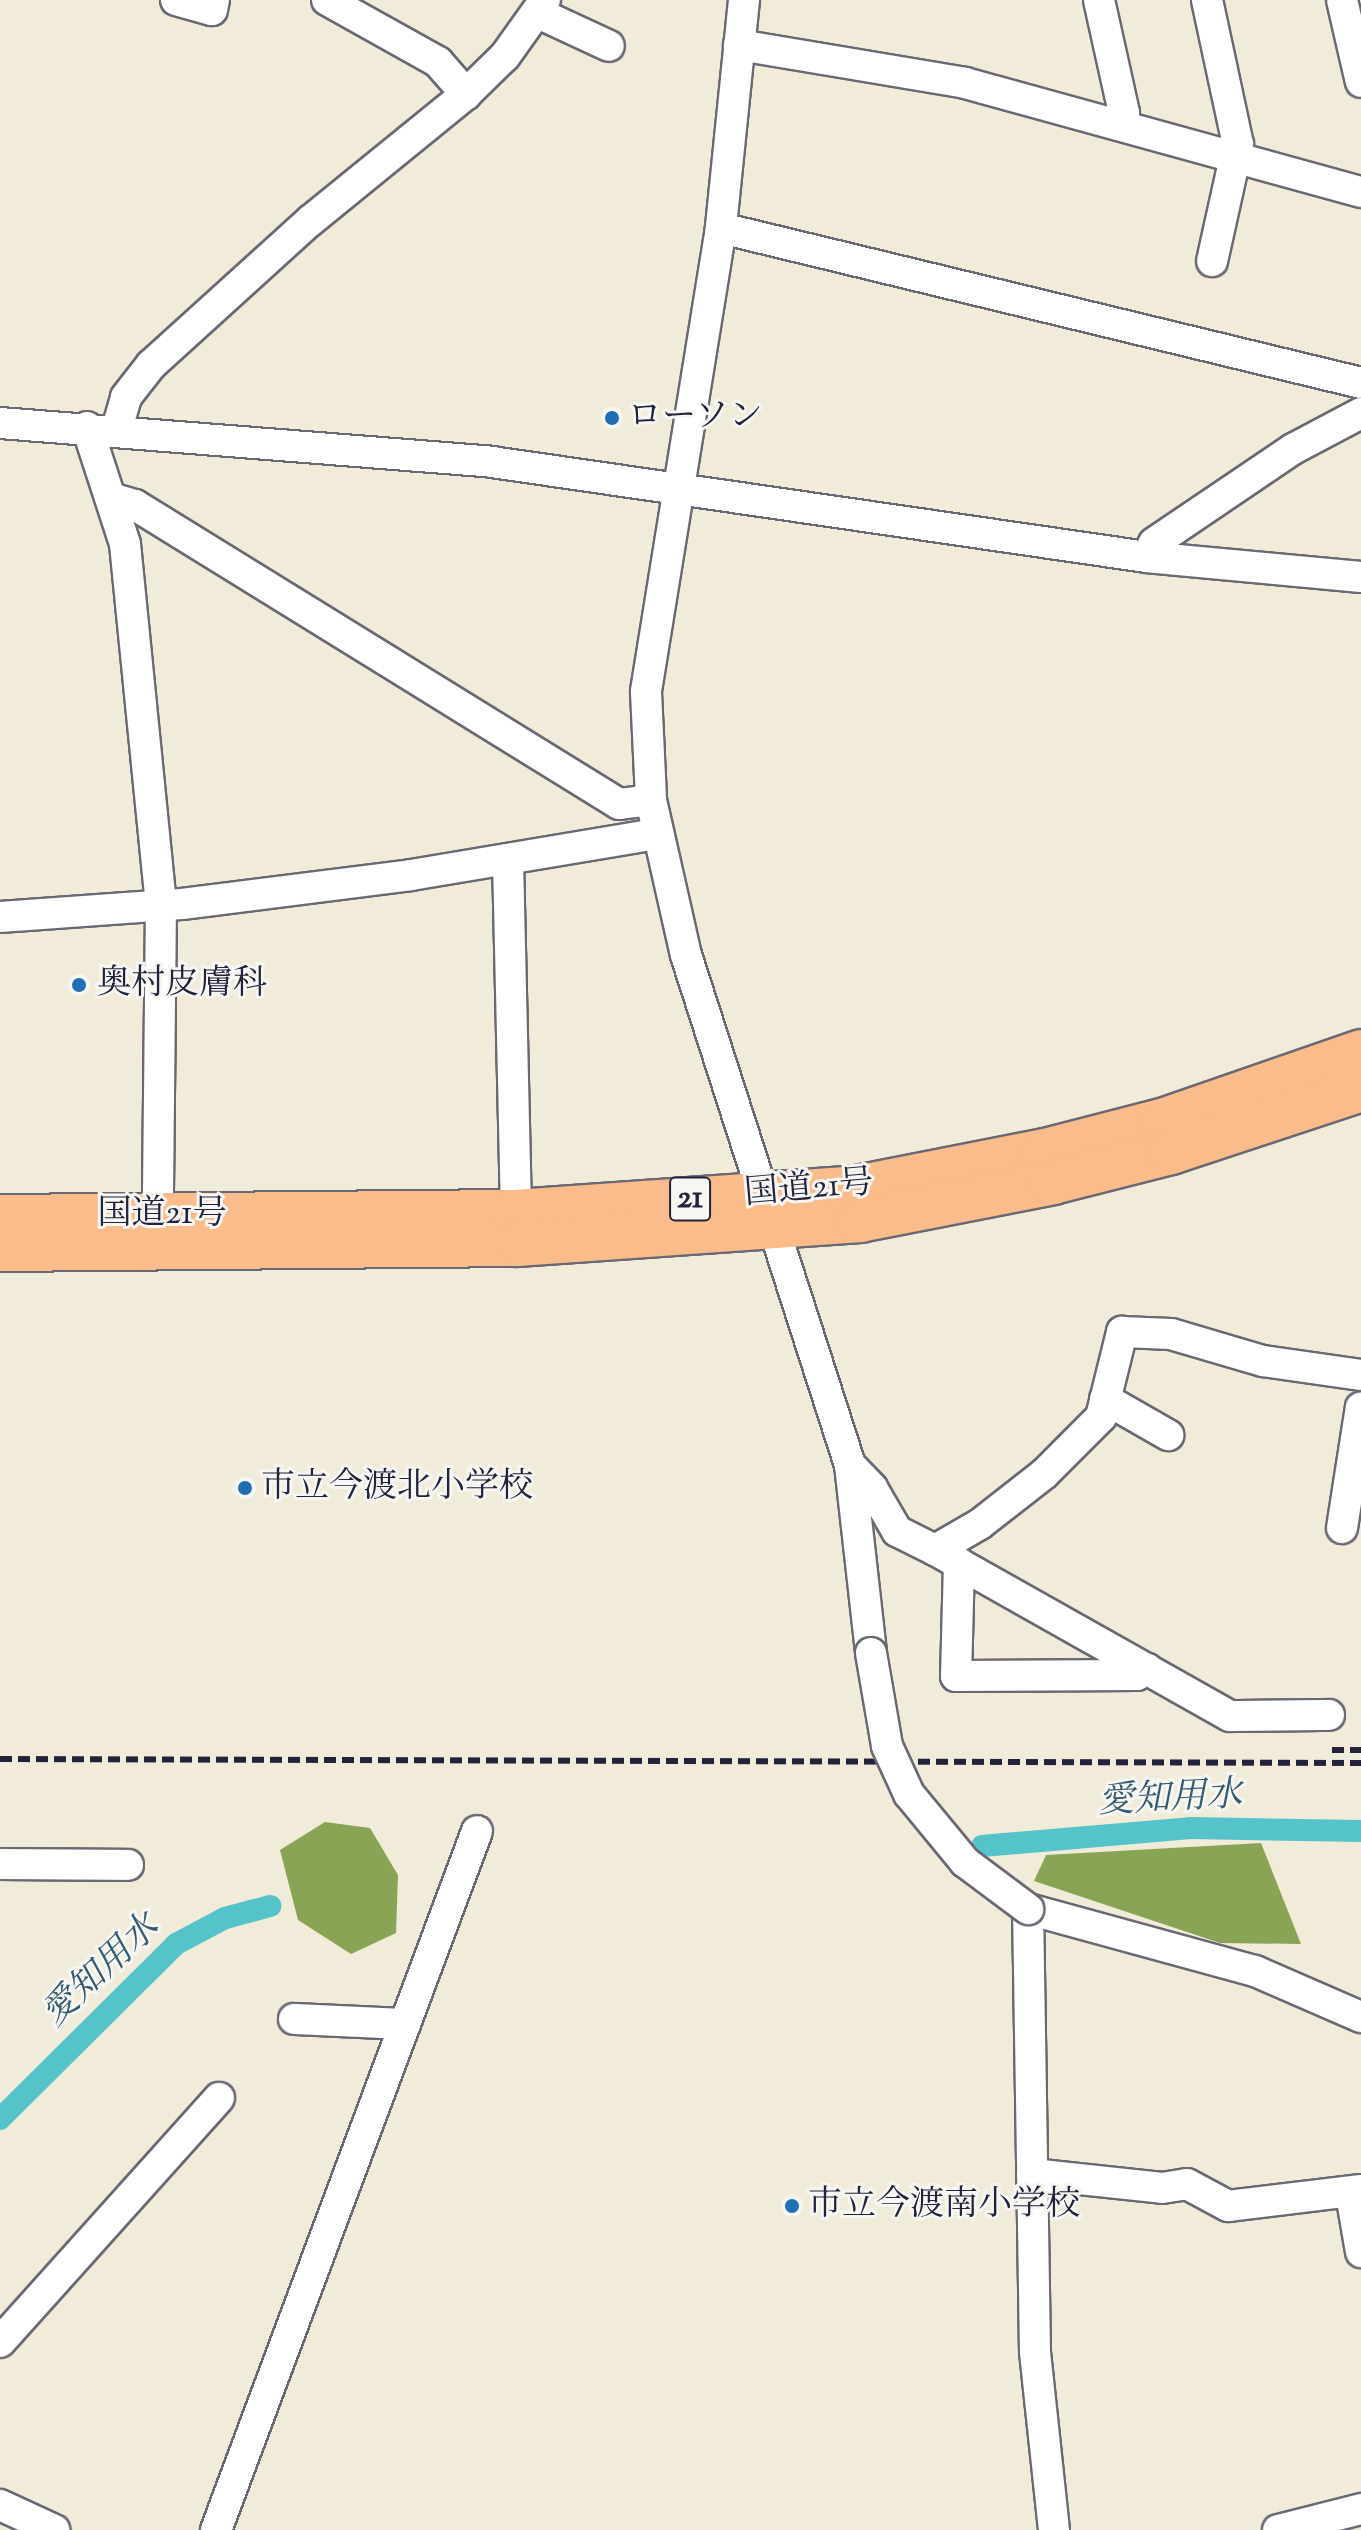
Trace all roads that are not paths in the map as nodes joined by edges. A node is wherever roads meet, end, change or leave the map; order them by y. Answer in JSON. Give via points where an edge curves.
{"nodes":[{"id":1,"x":176,"y":0,"type":"edge"},
{"id":2,"x":214,"y":0,"type":"edge"},
{"id":3,"x":327,"y":0,"type":"edge"},
{"id":4,"x":744,"y":0,"type":"edge"},
{"id":5,"x":1099,"y":0,"type":"edge"},
{"id":6,"x":1207,"y":0,"type":"edge"},
{"id":7,"x":1342,"y":0,"type":"edge"},
{"id":8,"x":542,"y":6,"type":"edge"},
{"id":9,"x":739,"y":45,"type":"junction"},
{"id":10,"x":609,"y":46,"type":"dead end"},
{"id":11,"x":1361,"y":78,"type":"edge"},
{"id":12,"x":466,"y":94,"type":"junction"},
{"id":13,"x":1121,"y":123,"type":"junction"},
{"id":14,"x":1235,"y":157,"type":"junction"},
{"id":15,"x":1361,"y":192,"type":"edge"},
{"id":16,"x":721,"y":228,"type":"junction"},
{"id":17,"x":1212,"y":261,"type":"dead end"},
{"id":18,"x":1361,"y":383,"type":"edge"},
{"id":19,"x":1361,"y":413,"type":"edge"},
{"id":20,"x":0,"y":423,"type":"edge"},
{"id":21,"x":102,"y":428,"type":"junction"},
{"id":22,"x":676,"y":487,"type":"junction"},
{"id":23,"x":114,"y":499,"type":"junction"},
{"id":24,"x":1146,"y":557,"type":"junction"},
{"id":25,"x":1361,"y":577,"type":"edge"},
{"id":26,"x":651,"y":800,"type":"junction"},
{"id":27,"x":656,"y":834,"type":"junction"},
{"id":28,"x":508,"y":859,"type":"junction"},
{"id":29,"x":161,"y":905,"type":"junction"},
{"id":30,"x":0,"y":917,"type":"edge"},
{"id":31,"x":1361,"y":1052,"type":"edge"},
{"id":32,"x":1361,"y":1089,"type":"edge"},
{"id":33,"x":765,"y":1210,"type":"junction"},
{"id":34,"x":516,"y":1212,"type":"junction"},
{"id":35,"x":158,"y":1215,"type":"junction"},
{"id":36,"x":0,"y":1217,"type":"edge"},
{"id":37,"x":0,"y":1249,"type":"edge"},
{"id":38,"x":1361,"y":1375,"type":"edge"},
{"id":39,"x":1105,"y":1399,"type":"junction"},
{"id":40,"x":1361,"y":1407,"type":"edge"},
{"id":41,"x":1168,"y":1435,"type":"dead end"},
{"id":42,"x":850,"y":1465,"type":"junction"},
{"id":43,"x":1342,"y":1528,"type":"dead end"},
{"id":44,"x":947,"y":1557,"type":"junction"},
{"id":45,"x":1147,"y":1669,"type":"junction"},
{"id":46,"x":1329,"y":1715,"type":"dead end"},
{"id":47,"x":477,"y":1831,"type":"dead end"},
{"id":48,"x":0,"y":1864,"type":"edge"},
{"id":49,"x":128,"y":1865,"type":"dead end"},
{"id":50,"x":1028,"y":1909,"type":"junction"},
{"id":51,"x":1361,"y":2017,"type":"edge"},
{"id":52,"x":294,"y":2019,"type":"dead end"},
{"id":53,"x":405,"y":2024,"type":"junction"},
{"id":54,"x":219,"y":2098,"type":"dead end"},
{"id":55,"x":1032,"y":2174,"type":"junction"},
{"id":56,"x":1356,"y":2192,"type":"edge"},
{"id":57,"x":1361,"y":2252,"type":"edge"},
{"id":58,"x":0,"y":2342,"type":"edge"},
{"id":59,"x":0,"y":2505,"type":"edge"},
{"id":60,"x":1361,"y":2509,"type":"edge"},
{"id":61,"x":54,"y":2530,"type":"edge"},
{"id":62,"x":216,"y":2530,"type":"edge"},
{"id":63,"x":1054,"y":2530,"type":"edge"},
{"id":64,"x":1278,"y":2530,"type":"edge"}],
"edges":[{"from":1,"to":2,"type":"street","via":[[212,10]]},
{"from":3,"to":12,"type":"street","via":[[438,62]]},
{"from":4,"to":9,"type":"street"},
{"from":5,"to":13,"type":"street","via":[[1124,113]]},
{"from":6,"to":14,"type":"street","via":[[1238,144]]},
{"from":7,"to":11,"type":"street"},
{"from":8,"to":10,"type":"street"},
{"from":8,"to":12,"type":"street"},
{"from":9,"to":13,"type":"street","via":[[965,83]]},
{"from":9,"to":16,"type":"street"},
{"from":12,"to":21,"type":"street","via":[[310,221],[151,365]]},
{"from":13,"to":14,"type":"street"},
{"from":14,"to":15,"type":"street"},
{"from":14,"to":17,"type":"street"},
{"from":16,"to":18,"type":"street"},
{"from":16,"to":22,"type":"street"},
{"from":19,"to":24,"type":"street","via":[[1280,457],[1154,543]]},
{"from":20,"to":21,"type":"street"},
{"from":21,"to":22,"type":"street","via":[[492,462]]},
{"from":21,"to":23,"type":"street"},
{"from":22,"to":24,"type":"street"},
{"from":22,"to":26,"type":"street","via":[[646,692]]},
{"from":23,"to":26,"type":"street","via":[[135,505],[619,804]]},
{"from":23,"to":29,"type":"street","via":[[125,544]]},
{"from":24,"to":25,"type":"street"},
{"from":26,"to":27,"type":"street"},
{"from":27,"to":28,"type":"street"},
{"from":27,"to":33,"type":"street","via":[[686,955],[713,1027]]},
{"from":28,"to":29,"type":"street"},
{"from":28,"to":34,"type":"street"},
{"from":29,"to":30,"type":"street"},
{"from":29,"to":35,"type":"street"},
{"from":31,"to":33,"type":"highway","name":"国道21号","number":"21","via":[[1162,1121]]},
{"from":32,"to":33,"type":"highway","name":"国道21号","number":"21","via":[[1171,1152],[1053,1182],[860,1220]]},
{"from":33,"to":34,"type":"highway","name":"国道21号","number":"21"},
{"from":33,"to":37,"type":"highway","name":"国道21号","number":"21","via":[[518,1244]]},
{"from":33,"to":42,"type":"street"},
{"from":34,"to":35,"type":"highway","name":"国道21号","number":"21"},
{"from":35,"to":36,"type":"highway","name":"国道21号","number":"21"},
{"from":38,"to":39,"type":"street","via":[[1263,1361],[1171,1334],[1122,1332]]},
{"from":39,"to":41,"type":"street"},
{"from":39,"to":44,"type":"street","via":[[1101,1417]]},
{"from":40,"to":43,"type":"street"},
{"from":42,"to":44,"type":"street","via":[[872,1488],[897,1531]]},
{"from":42,"to":50,"type":"street","bridge":true,"via":[[887,1746],[909,1794],[965,1862]]},
{"from":44,"to":45,"type":"street"},
{"from":44,"to":45,"type":"street","via":[[956,1676],[1137,1675]]},
{"from":45,"to":46,"type":"street","via":[[1230,1716]]},
{"from":47,"to":53,"type":"street"},
{"from":48,"to":49,"type":"street"},
{"from":50,"to":51,"type":"street","via":[[1255,1971]]},
{"from":50,"to":55,"type":"street"},
{"from":52,"to":53,"type":"street"},
{"from":53,"to":62,"type":"street"},
{"from":54,"to":58,"type":"street"},
{"from":55,"to":56,"type":"street","via":[[1162,2188],[1187,2184],[1228,2206]]},
{"from":55,"to":63,"type":"street","via":[[1035,2352]]},
{"from":56,"to":57,"type":"street"},
{"from":59,"to":61,"type":"street"},
{"from":60,"to":64,"type":"street"}]}
